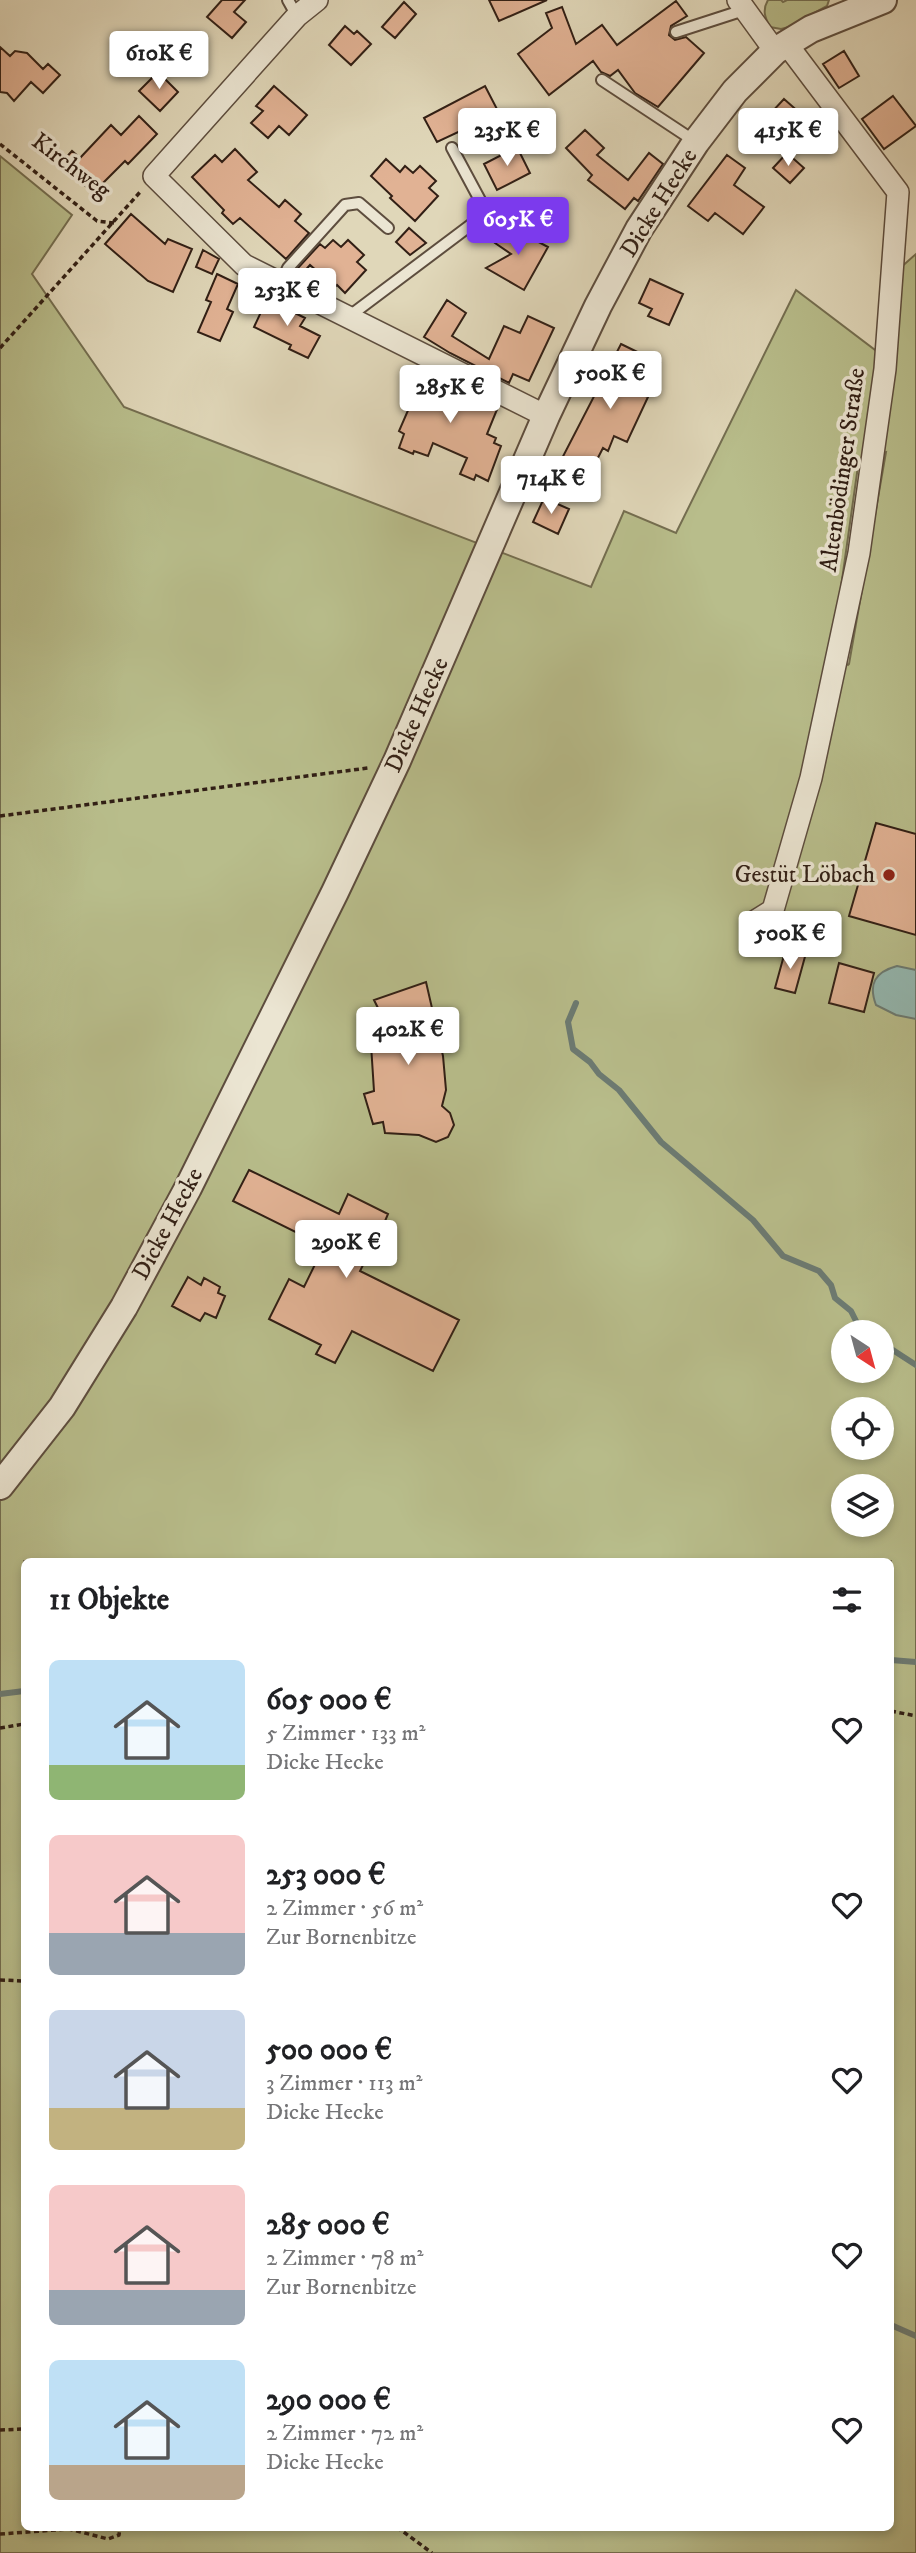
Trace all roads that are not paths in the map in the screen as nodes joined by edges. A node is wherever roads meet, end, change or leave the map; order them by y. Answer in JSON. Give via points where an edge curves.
{"nodes":[{"id":1,"x":317,"y":0,"type":"edge"},
{"id":2,"x":883,"y":0,"type":"edge"},
{"id":3,"x":743,"y":4,"type":"edge"},
{"id":4,"x":846,"y":7,"type":"edge"},
{"id":5,"x":292,"y":8,"type":"edge"},
{"id":6,"x":676,"y":32,"type":"dead end"},
{"id":7,"x":780,"y":47,"type":"junction"},
{"id":8,"x":602,"y":80,"type":"dead end"},
{"id":9,"x":696,"y":142,"type":"junction"},
{"id":10,"x":452,"y":148,"type":"dead end"},
{"id":11,"x":388,"y":228,"type":"dead end"},
{"id":12,"x":281,"y":284,"type":"junction"},
{"id":13,"x":347,"y":318,"type":"junction"},
{"id":14,"x":546,"y":416,"type":"junction"},
{"id":15,"x":754,"y":922,"type":"dead end"},
{"id":16,"x":0,"y":1486,"type":"edge"}],
"edges":[{"from":1,"to":5,"type":"street"},
{"from":2,"to":4,"type":"street","name":"Dicke Hecke"},
{"from":3,"to":6,"type":"lane"},
{"from":3,"to":7,"type":"street","name":"Altenbödinger Straße"},
{"from":4,"to":7,"type":"street","name":"Dicke Hecke"},
{"from":5,"to":12,"type":"street","via":[[154,176],[244,265]]},
{"from":7,"to":9,"type":"street","name":"Dicke Hecke","via":[[735,90]]},
{"from":7,"to":15,"type":"street","name":"Altenbödinger Straße","via":[[898,192],[885,369],[859,553],[811,778],[773,910]]},
{"from":8,"to":9,"type":"lane"},
{"from":9,"to":14,"type":"street","name":"Dicke Hecke","via":[[639,229]]},
{"from":10,"to":13,"type":"lane","via":[[484,215]]},
{"from":11,"to":12,"type":"lane","via":[[359,204],[345,205],[288,268]]},
{"from":12,"to":13,"type":"street"},
{"from":13,"to":14,"type":"street"},
{"from":14,"to":16,"type":"street","name":"Dicke Hecke","via":[[397,761],[188,1188],[62,1407]]}]}
